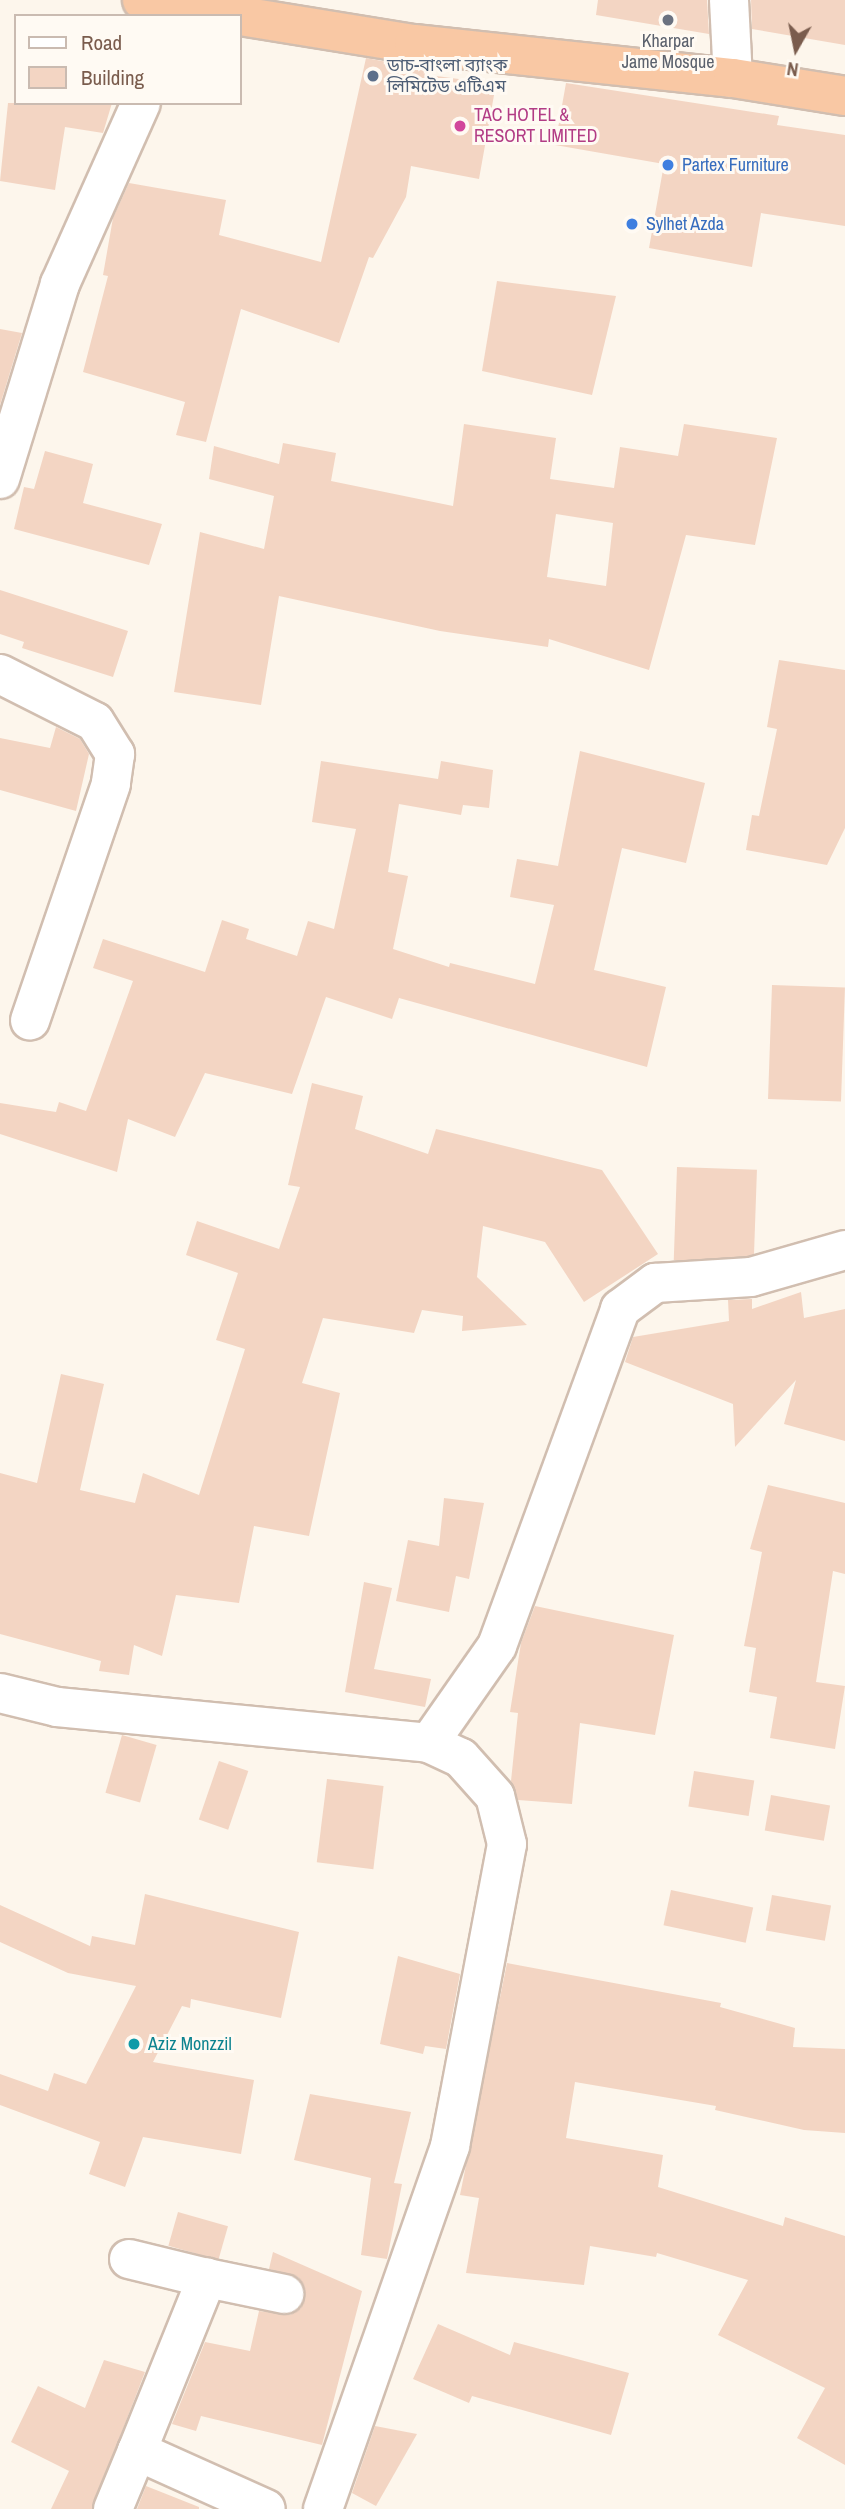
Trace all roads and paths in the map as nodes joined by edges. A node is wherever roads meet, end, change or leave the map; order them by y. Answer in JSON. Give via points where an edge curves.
{"nodes":[{"id":1,"x":142,"y":0,"type":"edge"},
{"id":2,"x":729,"y":0,"type":"edge"},
{"id":3,"x":183,"y":11,"type":"edge"},
{"id":4,"x":204,"y":14,"type":"edge"},
{"id":5,"x":242,"y":19,"type":"edge"},
{"id":6,"x":733,"y":78,"type":"junction"},
{"id":7,"x":845,"y":96,"type":"edge"},
{"id":8,"x":140,"y":105,"type":"edge"},
{"id":9,"x":0,"y":479,"type":"edge"},
{"id":10,"x":0,"y":674,"type":"edge"},
{"id":11,"x":30,"y":1020,"type":"dead end"},
{"id":12,"x":845,"y":1250,"type":"edge"},
{"id":13,"x":0,"y":1693,"type":"edge"},
{"id":14,"x":429,"y":1743,"type":"junction"},
{"id":15,"x":129,"y":2259,"type":"dead end"},
{"id":16,"x":207,"y":2278,"type":"junction"},
{"id":17,"x":284,"y":2294,"type":"dead end"},
{"id":18,"x":137,"y":2451,"type":"junction"},
{"id":19,"x":113,"y":2509,"type":"edge"},
{"id":20,"x":266,"y":2509,"type":"edge"},
{"id":21,"x":323,"y":2509,"type":"edge"}],
"edges":[{"from":1,"to":3,"type":"highway"},
{"from":2,"to":6,"type":"street"},
{"from":3,"to":4,"type":"highway"},
{"from":5,"to":6,"type":"highway","via":[[414,44]]},
{"from":6,"to":7,"type":"highway"},
{"from":8,"to":9,"type":"street","via":[[60,284]]},
{"from":10,"to":11,"type":"street","via":[[95,722],[115,754],[111,784]]},
{"from":12,"to":14,"type":"street","via":[[751,1278],[655,1283],[620,1309],[497,1646]]},
{"from":13,"to":14,"type":"street","via":[[57,1707]]},
{"from":14,"to":21,"type":"street","via":[[461,1758],[495,1796],[507,1844],[450,2146]]},
{"from":15,"to":16,"type":"street"},
{"from":16,"to":17,"type":"street"},
{"from":16,"to":18,"type":"street"},
{"from":18,"to":19,"type":"street"},
{"from":18,"to":20,"type":"street"}]}
